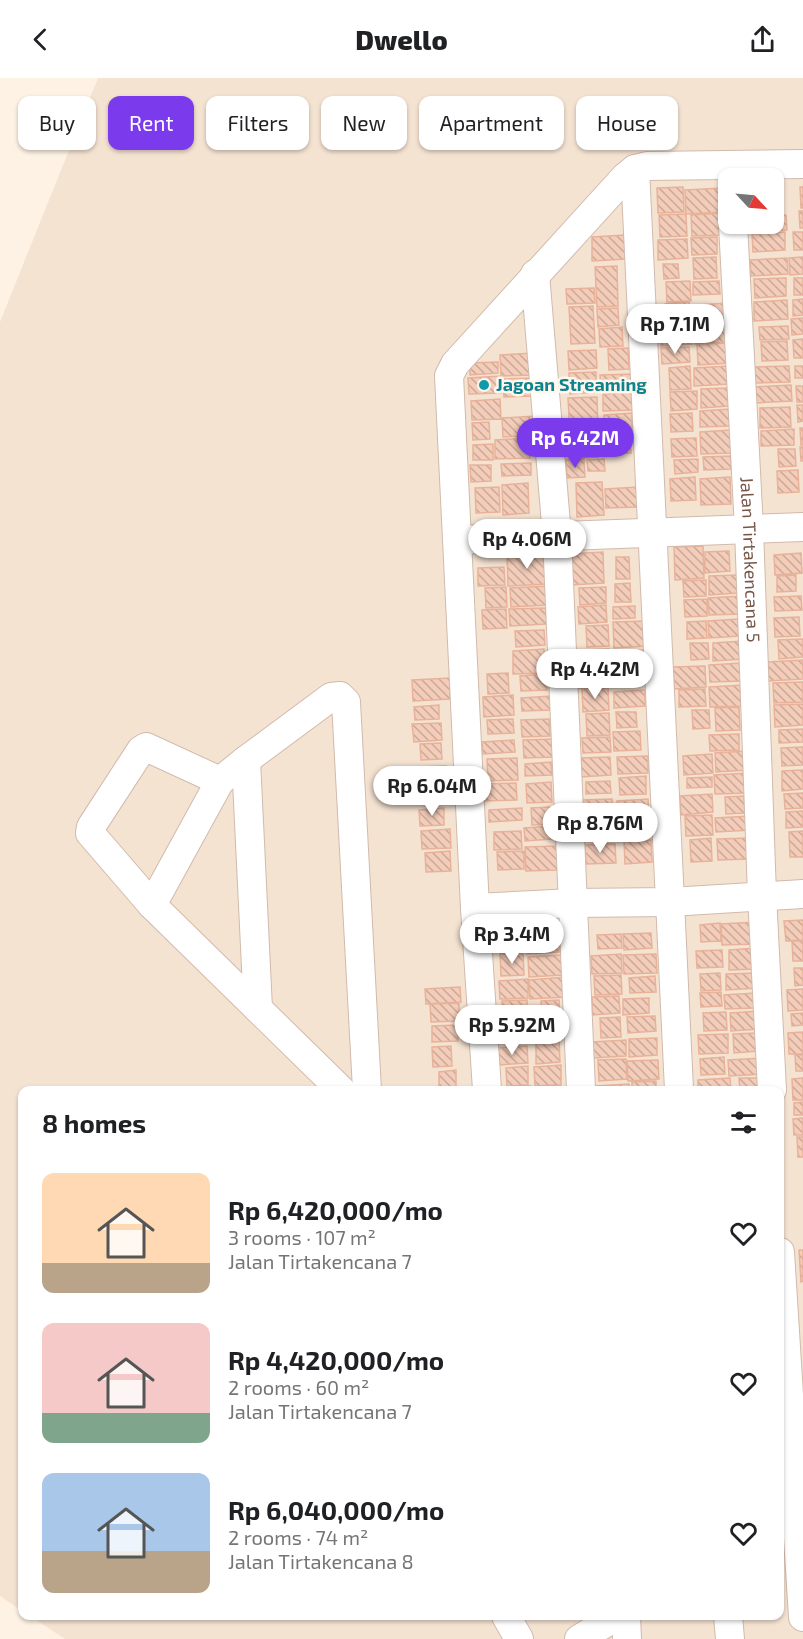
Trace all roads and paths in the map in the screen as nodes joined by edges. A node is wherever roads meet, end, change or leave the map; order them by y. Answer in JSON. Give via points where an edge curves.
{"nodes":[{"id":1,"x":803,"y":164,"type":"edge"},
{"id":2,"x":766,"y":168,"type":"edge"},
{"id":3,"x":635,"y":169,"type":"junction"},
{"id":4,"x":718,"y":171,"type":"edge"},
{"id":5,"x":734,"y":234,"type":"edge"},
{"id":6,"x":535,"y":274,"type":"junction"},
{"id":7,"x":803,"y":527,"type":"edge"},
{"id":8,"x":749,"y":529,"type":"junction"},
{"id":9,"x":654,"y":532,"type":"junction"},
{"id":10,"x":556,"y":536,"type":"junction"},
{"id":11,"x":458,"y":540,"type":"junction"},
{"id":12,"x":246,"y":760,"type":"junction"},
{"id":13,"x":220,"y":781,"type":"junction"},
{"id":14,"x":803,"y":894,"type":"edge"},
{"id":15,"x":762,"y":896,"type":"junction"},
{"id":16,"x":670,"y":902,"type":"junction"},
{"id":17,"x":573,"y":903,"type":"junction"},
{"id":18,"x":152,"y":905,"type":"junction"},
{"id":19,"x":476,"y":908,"type":"junction"},
{"id":20,"x":258,"y":1009,"type":"junction"},
{"id":21,"x":337,"y":1086,"type":"edge"},
{"id":22,"x":367,"y":1086,"type":"edge"},
{"id":23,"x":486,"y":1086,"type":"edge"},
{"id":24,"x":581,"y":1086,"type":"edge"},
{"id":25,"x":679,"y":1086,"type":"edge"},
{"id":26,"x":772,"y":1086,"type":"edge"},
{"id":27,"x":784,"y":1276,"type":"edge"},
{"id":28,"x":789,"y":1306,"type":"edge"},
{"id":29,"x":803,"y":1617,"type":"edge"},
{"id":30,"x":508,"y":1620,"type":"edge"},
{"id":31,"x":610,"y":1620,"type":"edge"},
{"id":32,"x":626,"y":1620,"type":"edge"},
{"id":33,"x":728,"y":1620,"type":"edge"},
{"id":34,"x":519,"y":1639,"type":"edge"},
{"id":35,"x":579,"y":1639,"type":"edge"},
{"id":36,"x":627,"y":1639,"type":"edge"},
{"id":37,"x":730,"y":1639,"type":"edge"}],
"edges":[{"from":1,"to":2,"type":"street"},
{"from":3,"to":4,"type":"street","via":[[647,166]]},
{"from":3,"to":6,"type":"street"},
{"from":3,"to":9,"type":"street"},
{"from":5,"to":8,"type":"street","name":"Jalan Tirtakencana 5"},
{"from":6,"to":10,"type":"street"},
{"from":6,"to":11,"type":"street","via":[[449,376]]},
{"from":7,"to":8,"type":"street"},
{"from":8,"to":9,"type":"street"},
{"from":8,"to":15,"type":"street","name":"Jalan Tirtakencana 5"},
{"from":9,"to":10,"type":"street"},
{"from":9,"to":16,"type":"street"},
{"from":10,"to":11,"type":"street"},
{"from":10,"to":17,"type":"street"},
{"from":11,"to":19,"type":"street"},
{"from":12,"to":13,"type":"street"},
{"from":12,"to":20,"type":"street"},
{"from":12,"to":22,"type":"street","via":[[331,696],[340,696],[346,702]]},
{"from":13,"to":18,"type":"street"},
{"from":13,"to":18,"type":"street","via":[[146,747],[91,827],[93,838]]},
{"from":14,"to":15,"type":"street"},
{"from":15,"to":16,"type":"street"},
{"from":15,"to":26,"type":"street","name":"Jalan Tirtakencana 5"},
{"from":16,"to":17,"type":"street"},
{"from":16,"to":25,"type":"street"},
{"from":17,"to":19,"type":"street"},
{"from":17,"to":24,"type":"street"},
{"from":18,"to":20,"type":"street"},
{"from":19,"to":23,"type":"street"},
{"from":20,"to":21,"type":"street"},
{"from":27,"to":28,"type":"street"},
{"from":28,"to":29,"type":"street"},
{"from":30,"to":34,"type":"street"},
{"from":31,"to":35,"type":"street"},
{"from":32,"to":36,"type":"street"},
{"from":33,"to":37,"type":"street"}]}
